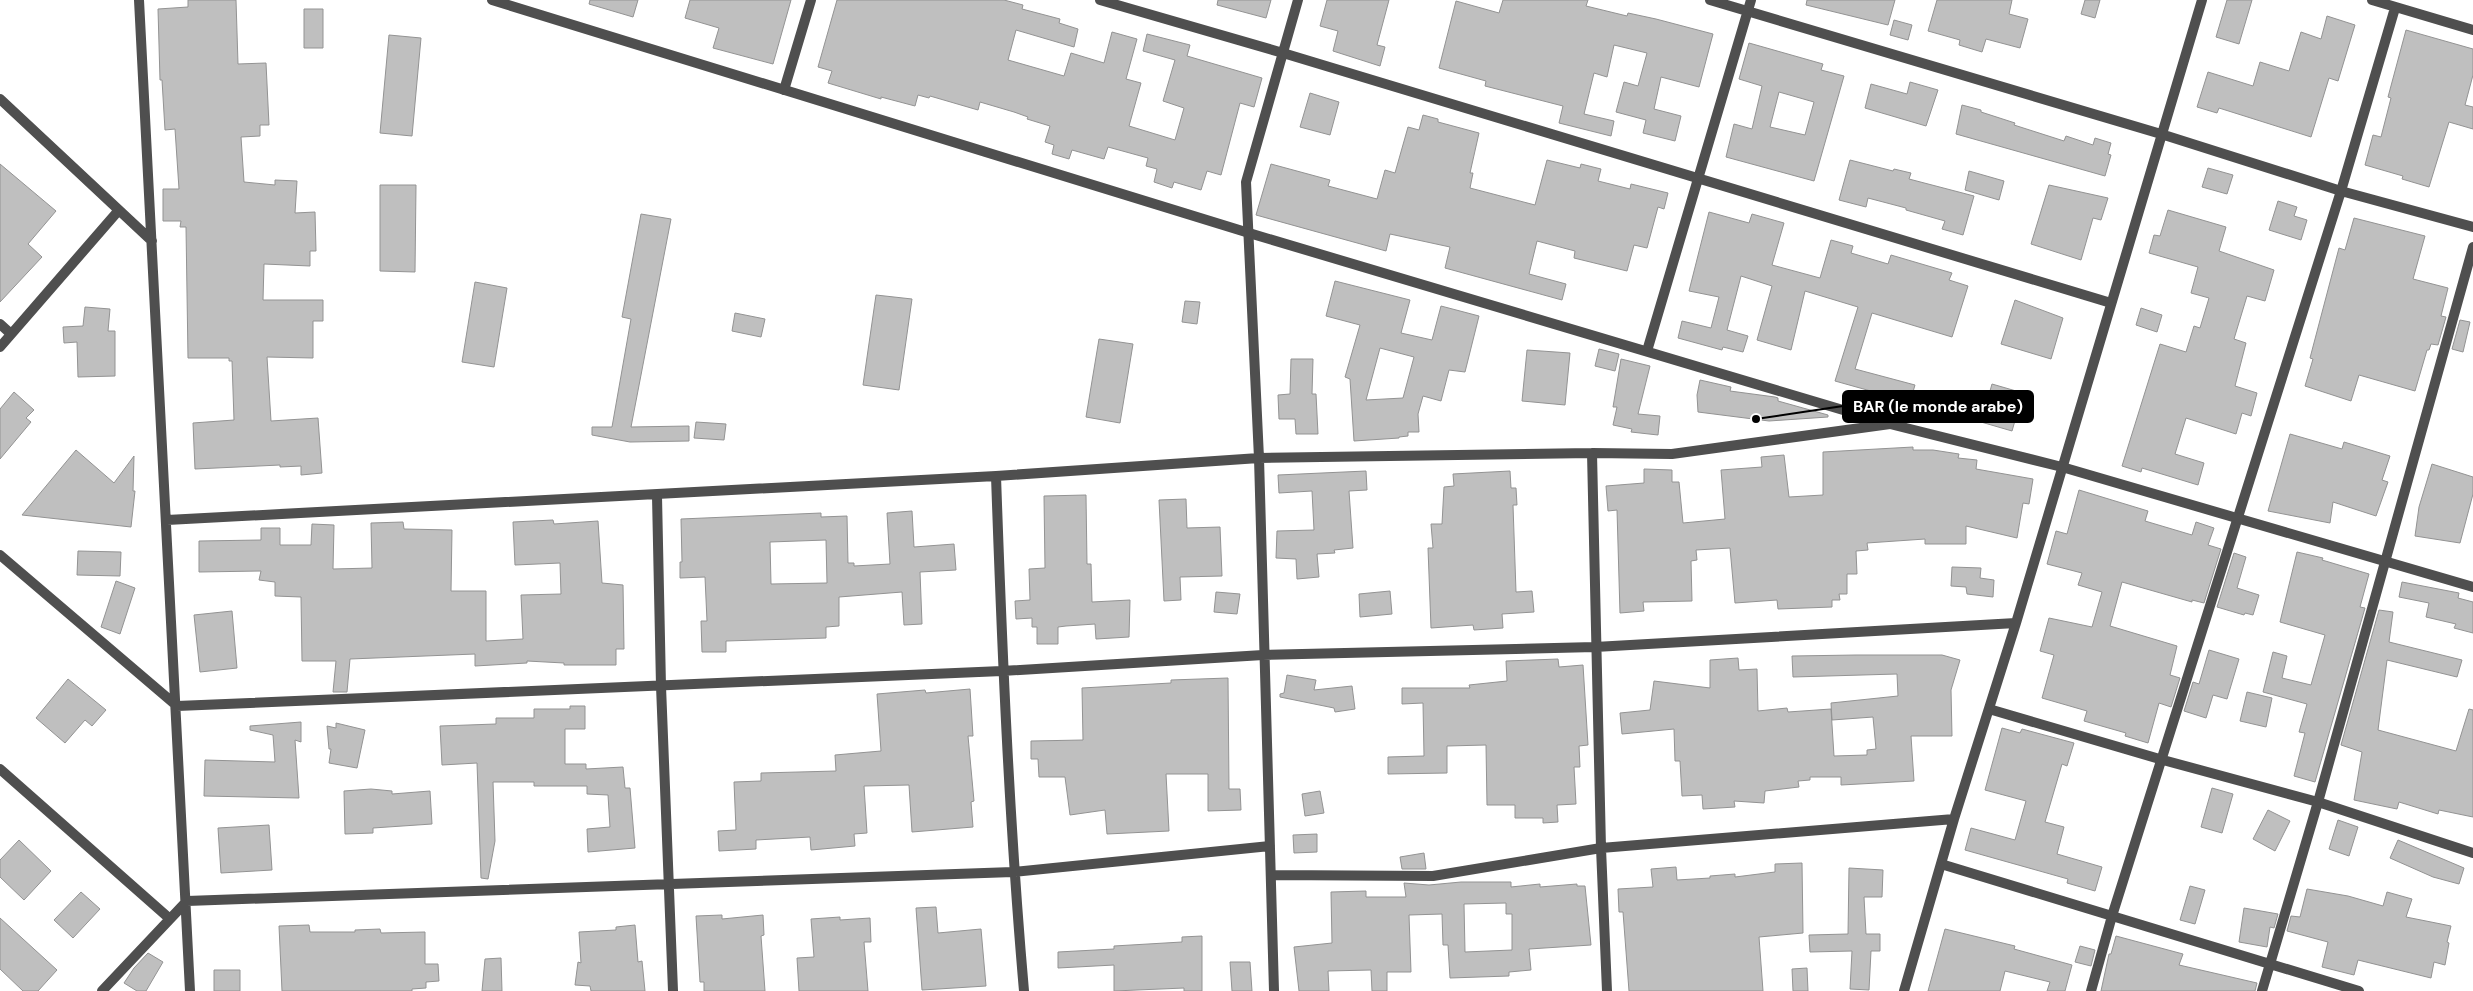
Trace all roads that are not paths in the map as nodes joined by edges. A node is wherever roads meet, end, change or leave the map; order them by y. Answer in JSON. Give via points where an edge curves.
{"nodes":[{"id":1,"x":139,"y":0,"type":"edge"},
{"id":2,"x":492,"y":0,"type":"edge"},
{"id":3,"x":811,"y":0,"type":"edge"},
{"id":4,"x":1100,"y":0,"type":"edge"},
{"id":5,"x":1298,"y":0,"type":"edge"},
{"id":6,"x":1710,"y":0,"type":"edge"},
{"id":7,"x":1750,"y":0,"type":"edge"},
{"id":8,"x":2202,"y":0,"type":"edge"},
{"id":9,"x":2372,"y":0,"type":"edge"},
{"id":10,"x":2395,"y":8,"type":"junction"},
{"id":11,"x":1747,"y":11,"type":"junction"},
{"id":12,"x":2473,"y":30,"type":"edge"},
{"id":13,"x":1283,"y":53,"type":"junction"},
{"id":14,"x":784,"y":90,"type":"junction"},
{"id":15,"x":0,"y":99,"type":"edge"},
{"id":16,"x":2162,"y":134,"type":"junction"},
{"id":17,"x":1699,"y":178,"type":"junction"},
{"id":18,"x":2341,"y":191,"type":"junction"},
{"id":19,"x":119,"y":210,"type":"junction"},
{"id":20,"x":2473,"y":227,"type":"edge"},
{"id":21,"x":1249,"y":233,"type":"junction"},
{"id":22,"x":152,"y":241,"type":"junction"},
{"id":23,"x":2473,"y":247,"type":"edge"},
{"id":24,"x":2111,"y":303,"type":"junction"},
{"id":25,"x":0,"y":324,"type":"edge"},
{"id":26,"x":11,"y":334,"type":"junction"},
{"id":27,"x":0,"y":347,"type":"edge"},
{"id":28,"x":1647,"y":351,"type":"junction"},
{"id":29,"x":1890,"y":424,"type":"junction"},
{"id":30,"x":1592,"y":453,"type":"junction"},
{"id":31,"x":1259,"y":458,"type":"junction"},
{"id":32,"x":2062,"y":468,"type":"junction"},
{"id":33,"x":996,"y":476,"type":"junction"},
{"id":34,"x":657,"y":496,"type":"junction"},
{"id":35,"x":2238,"y":518,"type":"junction"},
{"id":36,"x":167,"y":520,"type":"junction"},
{"id":37,"x":0,"y":555,"type":"edge"},
{"id":38,"x":2386,"y":560,"type":"junction"},
{"id":39,"x":2473,"y":587,"type":"edge"},
{"id":40,"x":2016,"y":623,"type":"junction"},
{"id":41,"x":1595,"y":647,"type":"junction"},
{"id":42,"x":1263,"y":655,"type":"junction"},
{"id":43,"x":1002,"y":672,"type":"junction"},
{"id":44,"x":661,"y":686,"type":"junction"},
{"id":45,"x":177,"y":706,"type":"junction"},
{"id":46,"x":1989,"y":709,"type":"junction"},
{"id":47,"x":2163,"y":760,"type":"junction"},
{"id":48,"x":0,"y":770,"type":"edge"},
{"id":49,"x":2318,"y":802,"type":"junction"},
{"id":50,"x":1954,"y":820,"type":"junction"},
{"id":51,"x":1270,"y":846,"type":"junction"},
{"id":52,"x":1600,"y":848,"type":"junction"},
{"id":53,"x":2473,"y":853,"type":"edge"},
{"id":54,"x":1940,"y":864,"type":"junction"},
{"id":55,"x":1013,"y":872,"type":"junction"},
{"id":56,"x":1270,"y":875,"type":"junction"},
{"id":57,"x":670,"y":883,"type":"junction"},
{"id":58,"x":187,"y":901,"type":"junction"},
{"id":59,"x":2112,"y":916,"type":"junction"},
{"id":60,"x":170,"y":919,"type":"junction"},
{"id":61,"x":2270,"y":964,"type":"junction"},
{"id":62,"x":102,"y":991,"type":"edge"},
{"id":63,"x":190,"y":991,"type":"edge"},
{"id":64,"x":673,"y":991,"type":"edge"},
{"id":65,"x":1024,"y":991,"type":"edge"},
{"id":66,"x":1274,"y":991,"type":"edge"},
{"id":67,"x":1607,"y":991,"type":"edge"},
{"id":68,"x":1904,"y":991,"type":"edge"},
{"id":69,"x":2091,"y":991,"type":"edge"},
{"id":70,"x":2262,"y":991,"type":"edge"},
{"id":71,"x":2359,"y":991,"type":"edge"}],
"edges":[{"from":1,"to":22,"type":"street"},
{"from":2,"to":14,"type":"street"},
{"from":3,"to":14,"type":"street"},
{"from":4,"to":13,"type":"street"},
{"from":5,"to":13,"type":"street"},
{"from":6,"to":11,"type":"street"},
{"from":7,"to":11,"type":"street"},
{"from":8,"to":16,"type":"street"},
{"from":9,"to":10,"type":"street"},
{"from":10,"to":12,"type":"street"},
{"from":10,"to":18,"type":"street"},
{"from":11,"to":16,"type":"street"},
{"from":11,"to":17,"type":"street"},
{"from":13,"to":17,"type":"street"},
{"from":13,"to":21,"type":"street","via":[[1246,182]]},
{"from":14,"to":21,"type":"street"},
{"from":15,"to":19,"type":"street"},
{"from":16,"to":18,"type":"street"},
{"from":16,"to":24,"type":"street"},
{"from":17,"to":24,"type":"street"},
{"from":17,"to":28,"type":"street"},
{"from":18,"to":20,"type":"street"},
{"from":18,"to":35,"type":"street"},
{"from":19,"to":22,"type":"street"},
{"from":19,"to":26,"type":"street"},
{"from":21,"to":28,"type":"street"},
{"from":21,"to":31,"type":"street"},
{"from":22,"to":36,"type":"street"},
{"from":23,"to":38,"type":"street"},
{"from":24,"to":32,"type":"street"},
{"from":25,"to":26,"type":"street"},
{"from":26,"to":27,"type":"street"},
{"from":28,"to":29,"type":"street"},
{"from":29,"to":30,"type":"street","via":[[1672,454]]},
{"from":29,"to":32,"type":"street"},
{"from":30,"to":31,"type":"street"},
{"from":30,"to":41,"type":"street"},
{"from":31,"to":33,"type":"street"},
{"from":31,"to":42,"type":"street"},
{"from":32,"to":35,"type":"street"},
{"from":32,"to":40,"type":"street"},
{"from":33,"to":34,"type":"street"},
{"from":33,"to":43,"type":"street"},
{"from":34,"to":36,"type":"street"},
{"from":34,"to":44,"type":"street"},
{"from":35,"to":38,"type":"street"},
{"from":35,"to":47,"type":"street"},
{"from":36,"to":45,"type":"street"},
{"from":37,"to":45,"type":"street"},
{"from":38,"to":39,"type":"street"},
{"from":38,"to":49,"type":"street"},
{"from":40,"to":41,"type":"street"},
{"from":40,"to":46,"type":"street"},
{"from":41,"to":42,"type":"street"},
{"from":41,"to":52,"type":"street"},
{"from":42,"to":43,"type":"street"},
{"from":42,"to":51,"type":"street"},
{"from":43,"to":44,"type":"street"},
{"from":43,"to":55,"type":"street"},
{"from":44,"to":45,"type":"street"},
{"from":44,"to":57,"type":"street"},
{"from":45,"to":58,"type":"street"},
{"from":46,"to":47,"type":"street"},
{"from":46,"to":50,"type":"street"},
{"from":47,"to":49,"type":"street"},
{"from":47,"to":59,"type":"street"},
{"from":48,"to":60,"type":"street"},
{"from":49,"to":53,"type":"street"},
{"from":49,"to":61,"type":"street"},
{"from":50,"to":52,"type":"street"},
{"from":50,"to":54,"type":"street"},
{"from":51,"to":55,"type":"street"},
{"from":51,"to":56,"type":"street"},
{"from":52,"to":56,"type":"street","via":[[1433,876]]},
{"from":52,"to":67,"type":"street"},
{"from":54,"to":59,"type":"street"},
{"from":54,"to":68,"type":"street"},
{"from":55,"to":57,"type":"street"},
{"from":55,"to":65,"type":"street"},
{"from":56,"to":66,"type":"street"},
{"from":57,"to":58,"type":"street"},
{"from":57,"to":64,"type":"street"},
{"from":58,"to":60,"type":"street"},
{"from":58,"to":63,"type":"street"},
{"from":59,"to":61,"type":"street"},
{"from":59,"to":69,"type":"street"},
{"from":60,"to":62,"type":"street"},
{"from":61,"to":70,"type":"street"},
{"from":61,"to":71,"type":"street"}]}
